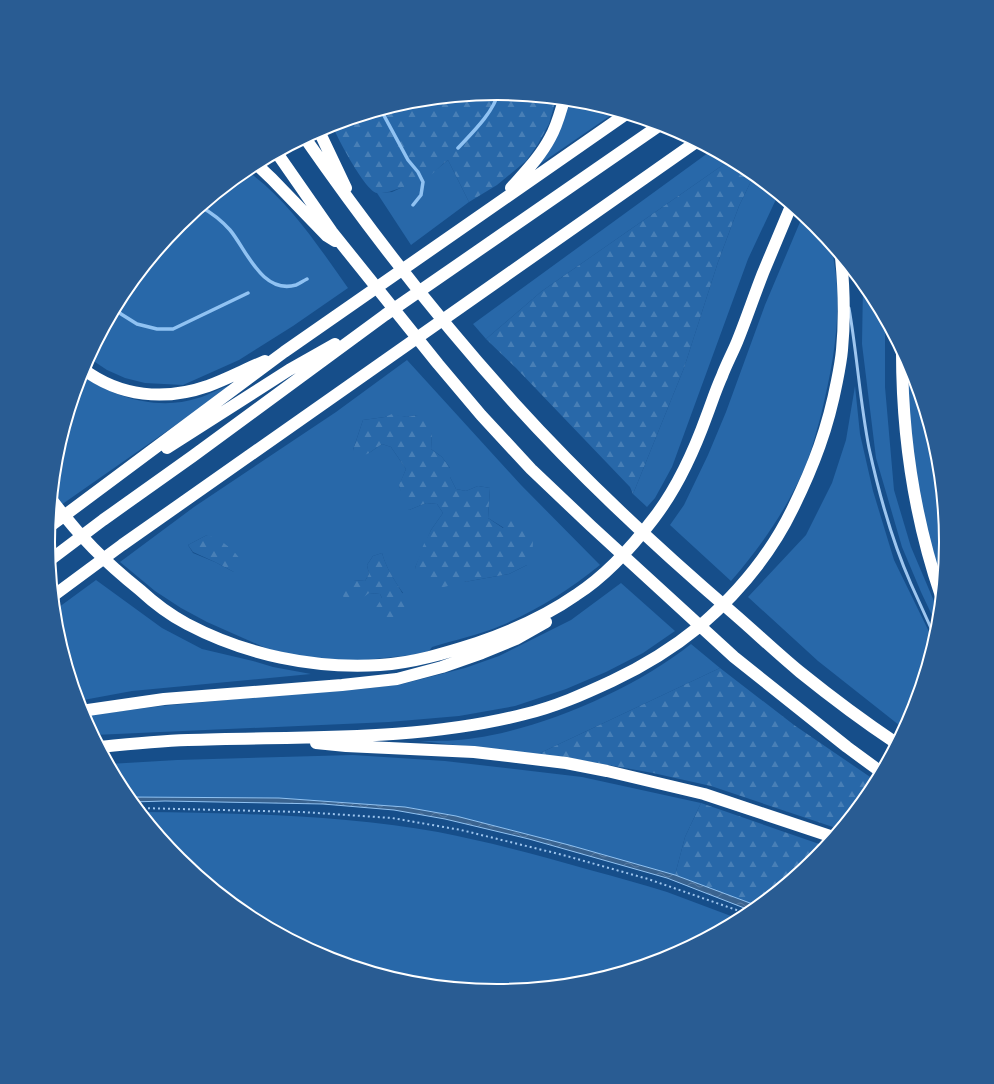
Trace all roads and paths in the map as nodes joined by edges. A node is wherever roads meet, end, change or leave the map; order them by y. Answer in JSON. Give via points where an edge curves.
{"nodes":[{"id":1,"x":563,"y":105,"type":"edge"},
{"id":2,"x":621,"y":118,"type":"edge"},
{"id":3,"x":653,"y":129,"type":"edge"},
{"id":4,"x":322,"y":137,"type":"edge"},
{"id":5,"x":308,"y":143,"type":"edge"},
{"id":6,"x":691,"y":146,"type":"edge"},
{"id":7,"x":280,"y":157,"type":"edge"},
{"id":8,"x":261,"y":168,"type":"edge"},
{"id":9,"x":497,"y":203,"type":"junction"},
{"id":10,"x":790,"y":211,"type":"edge"},
{"id":11,"x":358,"y":214,"type":"junction"},
{"id":12,"x":329,"y":234,"type":"junction"},
{"id":13,"x":842,"y":266,"type":"edge"},
{"id":14,"x":842,"y":267,"type":"edge"},
{"id":15,"x":847,"y":296,"type":"dead end"},
{"id":16,"x":849,"y":304,"type":"dead end"},
{"id":17,"x":385,"y":315,"type":"junction"},
{"id":18,"x":738,"y":341,"type":"junction"},
{"id":19,"x":284,"y":352,"type":"junction"},
{"id":20,"x":902,"y":366,"type":"edge"},
{"id":21,"x":89,"y":373,"type":"edge"},
{"id":22,"x":79,"y":505,"type":"junction"},
{"id":23,"x":57,"y":506,"type":"edge"},
{"id":24,"x":56,"y":522,"type":"edge"},
{"id":25,"x":55,"y":556,"type":"edge"},
{"id":26,"x":937,"y":582,"type":"edge"},
{"id":27,"x":58,"y":592,"type":"edge"},
{"id":28,"x":931,"y":627,"type":"edge"},
{"id":29,"x":89,"y":710,"type":"edge"},
{"id":30,"x":271,"y":738,"type":"junction"},
{"id":31,"x":892,"y":740,"type":"edge"},
{"id":32,"x":106,"y":747,"type":"edge"},
{"id":33,"x":877,"y":769,"type":"edge"},
{"id":34,"x":144,"y":808,"type":"edge"},
{"id":35,"x":827,"y":835,"type":"edge"},
{"id":36,"x":741,"y":911,"type":"edge"}],
"edges":[{"from":1,"to":9,"type":"highway","via":[[550,138],[535,162]]},
{"from":2,"to":9,"type":"highway"},
{"from":3,"to":17,"type":"highway"},
{"from":4,"to":11,"type":"highway"},
{"from":5,"to":11,"type":"highway"},
{"from":6,"to":27,"type":"highway","via":[[128,540]]},
{"from":7,"to":12,"type":"highway"},
{"from":8,"to":12,"type":"highway"},
{"from":9,"to":19,"type":"highway"},
{"from":10,"to":18,"type":"highway","via":[[763,272]]},
{"from":11,"to":31,"type":"highway","via":[[465,348],[582,474],[687,574],[801,673]]},
{"from":12,"to":33,"type":"highway","via":[[345,248],[438,364],[531,469],[734,657]]},
{"from":13,"to":30,"type":"highway","via":[[844,290],[842,352],[833,400],[810,475],[788,519],[747,580],[682,641],[657,658],[591,691],[526,714],[490,722],[381,735]]},
{"from":14,"to":15,"type":"lane"},
{"from":16,"to":28,"type":"lane","via":[[862,406],[880,492],[911,583]]},
{"from":17,"to":22,"type":"highway","via":[[289,370]]},
{"from":17,"to":25,"type":"highway"},
{"from":18,"to":23,"type":"highway","via":[[674,489],[633,545],[607,571],[576,595],[533,620],[457,650],[380,665],[315,663],[260,653],[208,634],[160,607],[107,563]]},
{"from":18,"to":29,"type":"highway","via":[[721,398],[699,452],[682,487],[654,529],[639,548],[576,603],[516,639],[482,654],[397,679],[164,699]]},
{"from":19,"to":21,"type":"highway","via":[[208,386],[154,396],[130,392],[108,384]]},
{"from":19,"to":22,"type":"highway"},
{"from":20,"to":26,"type":"highway","via":[[908,461],[923,537]]},
{"from":22,"to":24,"type":"highway"},
{"from":30,"to":32,"type":"highway","via":[[186,740]]},
{"from":30,"to":35,"type":"highway","via":[[346,746],[474,752],[566,763],[704,794]]},
{"from":34,"to":36,"type":"path","via":[[302,812],[400,819],[563,854],[648,879]]}]}
